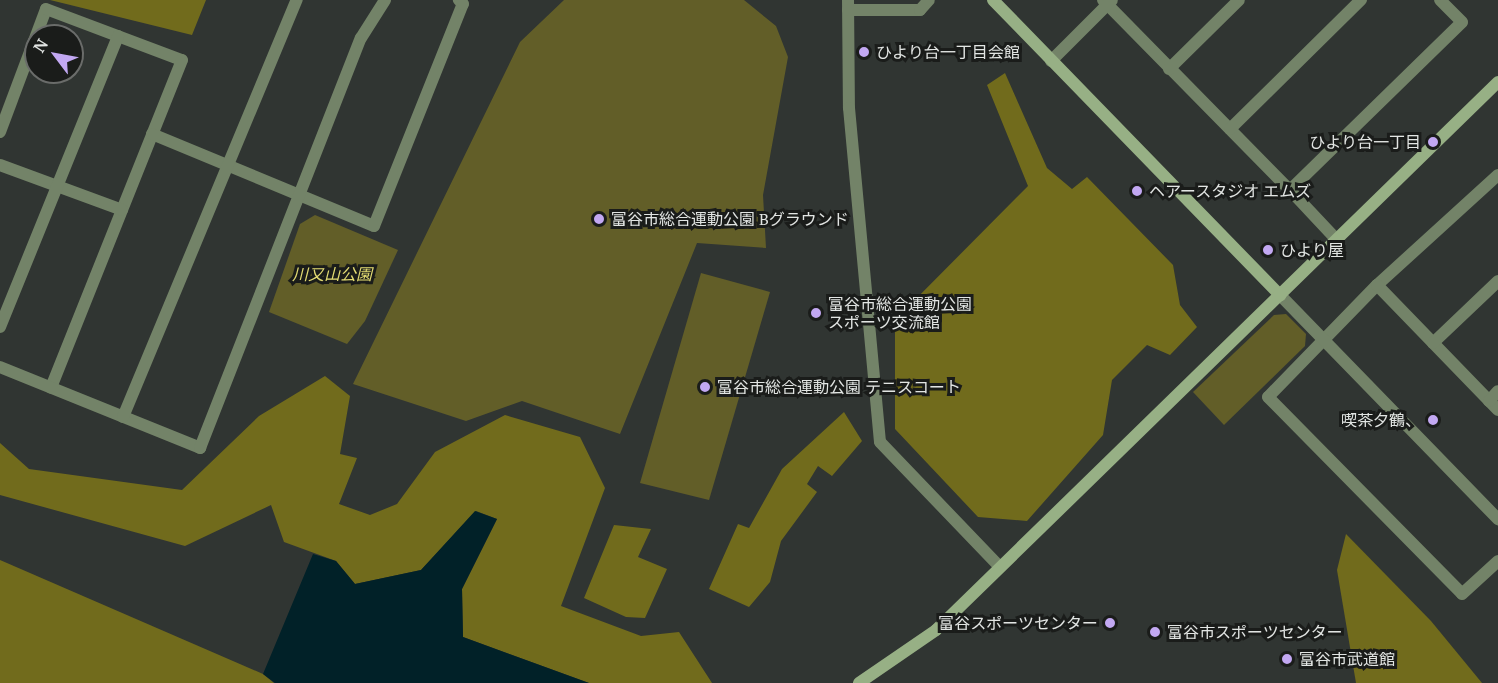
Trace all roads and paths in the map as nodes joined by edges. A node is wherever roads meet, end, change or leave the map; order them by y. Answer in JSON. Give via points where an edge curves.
{"nodes":[{"id":1,"x":297,"y":0,"type":"edge"},
{"id":2,"x":385,"y":0,"type":"edge"},
{"id":3,"x":459,"y":0,"type":"edge"},
{"id":4,"x":929,"y":0,"type":"edge"},
{"id":5,"x":993,"y":0,"type":"edge"},
{"id":6,"x":1239,"y":0,"type":"edge"},
{"id":7,"x":1361,"y":0,"type":"edge"},
{"id":8,"x":1440,"y":0,"type":"edge"},
{"id":9,"x":1108,"y":1,"type":"edge"},
{"id":10,"x":848,"y":5,"type":"edge"},
{"id":11,"x":118,"y":36,"type":"junction"},
{"id":12,"x":1051,"y":61,"type":"junction"},
{"id":13,"x":1169,"y":69,"type":"junction"},
{"id":14,"x":1498,"y":82,"type":"edge"},
{"id":15,"x":1230,"y":129,"type":"junction"},
{"id":16,"x":0,"y":132,"type":"edge"},
{"id":17,"x":152,"y":135,"type":"junction"},
{"id":18,"x":0,"y":165,"type":"edge"},
{"id":19,"x":227,"y":165,"type":"junction"},
{"id":20,"x":1498,"y":175,"type":"edge"},
{"id":21,"x":57,"y":186,"type":"junction"},
{"id":22,"x":1290,"y":190,"type":"junction"},
{"id":23,"x":302,"y":197,"type":"junction"},
{"id":24,"x":122,"y":210,"type":"junction"},
{"id":25,"x":1336,"y":239,"type":"junction"},
{"id":26,"x":1498,"y":281,"type":"edge"},
{"id":27,"x":1377,"y":285,"type":"junction"},
{"id":28,"x":1280,"y":295,"type":"junction"},
{"id":29,"x":0,"y":327,"type":"edge"},
{"id":30,"x":1323,"y":341,"type":"junction"},
{"id":31,"x":1433,"y":343,"type":"junction"},
{"id":32,"x":0,"y":367,"type":"edge"},
{"id":33,"x":51,"y":388,"type":"junction"},
{"id":34,"x":1498,"y":391,"type":"edge"},
{"id":35,"x":1489,"y":401,"type":"junction"},
{"id":36,"x":1498,"y":410,"type":"edge"},
{"id":37,"x":123,"y":417,"type":"junction"},
{"id":38,"x":1498,"y":519,"type":"edge"},
{"id":39,"x":1498,"y":561,"type":"edge"},
{"id":40,"x":999,"y":566,"type":"junction"},
{"id":41,"x":859,"y":683,"type":"edge"}],
"edges":[{"from":1,"to":19,"type":"street"},
{"from":2,"to":23,"type":"street","via":[[361,38]]},
{"from":3,"to":23,"type":"street","via":[[463,4],[374,226]]},
{"from":4,"to":10,"type":"street","via":[[920,10]]},
{"from":5,"to":12,"type":"street"},
{"from":6,"to":13,"type":"street"},
{"from":7,"to":15,"type":"street"},
{"from":8,"to":22,"type":"street","via":[[1462,22]]},
{"from":9,"to":12,"type":"street"},
{"from":9,"to":13,"type":"street"},
{"from":10,"to":40,"type":"street","via":[[849,108],[879,442]]},
{"from":11,"to":16,"type":"street","via":[[46,9]]},
{"from":11,"to":17,"type":"street","via":[[182,60]]},
{"from":11,"to":21,"type":"street"},
{"from":12,"to":28,"type":"street"},
{"from":13,"to":15,"type":"street"},
{"from":14,"to":25,"type":"street"},
{"from":15,"to":22,"type":"street"},
{"from":17,"to":19,"type":"street"},
{"from":17,"to":24,"type":"street"},
{"from":18,"to":21,"type":"street"},
{"from":19,"to":23,"type":"street"},
{"from":19,"to":37,"type":"street"},
{"from":20,"to":27,"type":"street"},
{"from":21,"to":24,"type":"street"},
{"from":21,"to":29,"type":"street"},
{"from":22,"to":25,"type":"street"},
{"from":23,"to":37,"type":"street","via":[[200,448]]},
{"from":24,"to":33,"type":"street"},
{"from":25,"to":28,"type":"street"},
{"from":26,"to":31,"type":"street"},
{"from":27,"to":30,"type":"street"},
{"from":27,"to":31,"type":"street"},
{"from":28,"to":30,"type":"street"},
{"from":28,"to":40,"type":"street"},
{"from":30,"to":38,"type":"street"},
{"from":30,"to":39,"type":"street","via":[[1268,396],[1462,594]]},
{"from":31,"to":35,"type":"street"},
{"from":32,"to":33,"type":"street"},
{"from":33,"to":37,"type":"street"},
{"from":34,"to":35,"type":"street"},
{"from":35,"to":36,"type":"street"},
{"from":40,"to":41,"type":"street","via":[[936,630]]}]}
